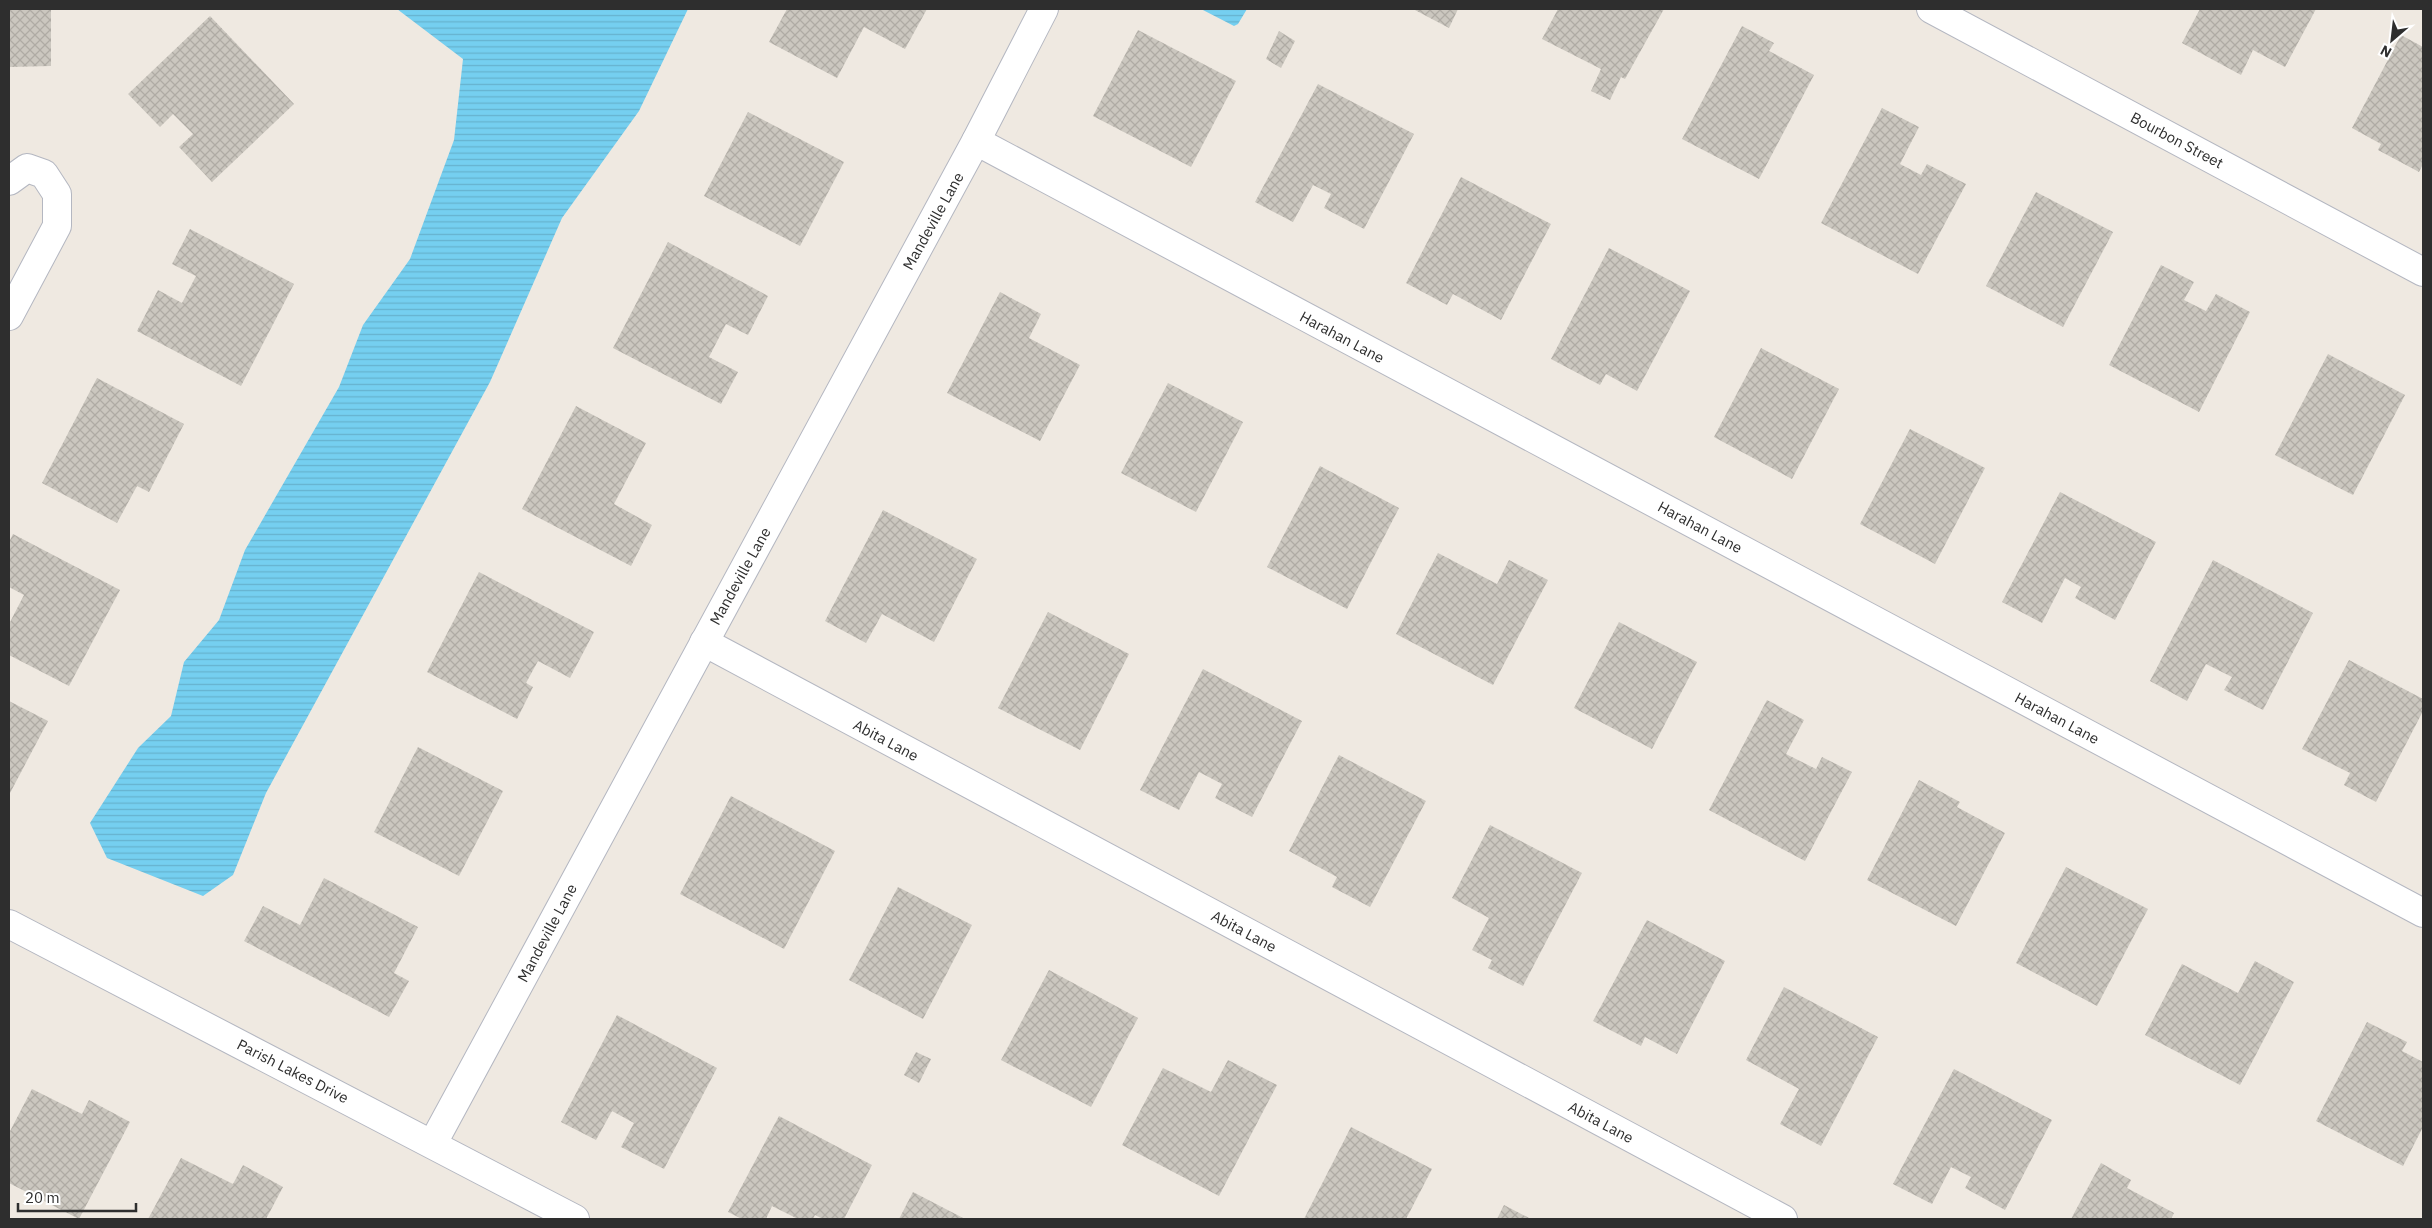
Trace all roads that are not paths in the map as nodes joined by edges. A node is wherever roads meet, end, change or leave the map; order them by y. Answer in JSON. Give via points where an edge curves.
{"nodes":[{"id":1,"x":1044,"y":9,"type":"edge"},
{"id":2,"x":1931,"y":9,"type":"edge"},
{"id":3,"x":976,"y":141,"type":"junction"},
{"id":4,"x":9,"y":180,"type":"edge"},
{"id":5,"x":2423,"y":272,"type":"edge"},
{"id":6,"x":9,"y":316,"type":"edge"},
{"id":7,"x":704,"y":642,"type":"junction"},
{"id":8,"x":2423,"y":913,"type":"edge"},
{"id":9,"x":9,"y":924,"type":"edge"},
{"id":10,"x":433,"y":1143,"type":"junction"},
{"id":11,"x":575,"y":1219,"type":"edge"},
{"id":12,"x":1783,"y":1219,"type":"edge"}],
"edges":[{"from":1,"to":3,"type":"street","name":"Mandeville Lane"},
{"from":2,"to":5,"type":"street","name":"Bourbon Street"},
{"from":3,"to":7,"type":"street","name":"Mandeville Lane"},
{"from":3,"to":8,"type":"street","name":"Harahan Lane"},
{"from":4,"to":6,"type":"street","via":[[27,168],[44,174],[57,194],[57,226]]},
{"from":7,"to":10,"type":"street","name":"Mandeville Lane"},
{"from":7,"to":12,"type":"street","name":"Abita Lane"},
{"from":9,"to":10,"type":"street","name":"Parish Lakes Drive"},
{"from":10,"to":11,"type":"street","name":"Parish Lakes Drive"}]}
